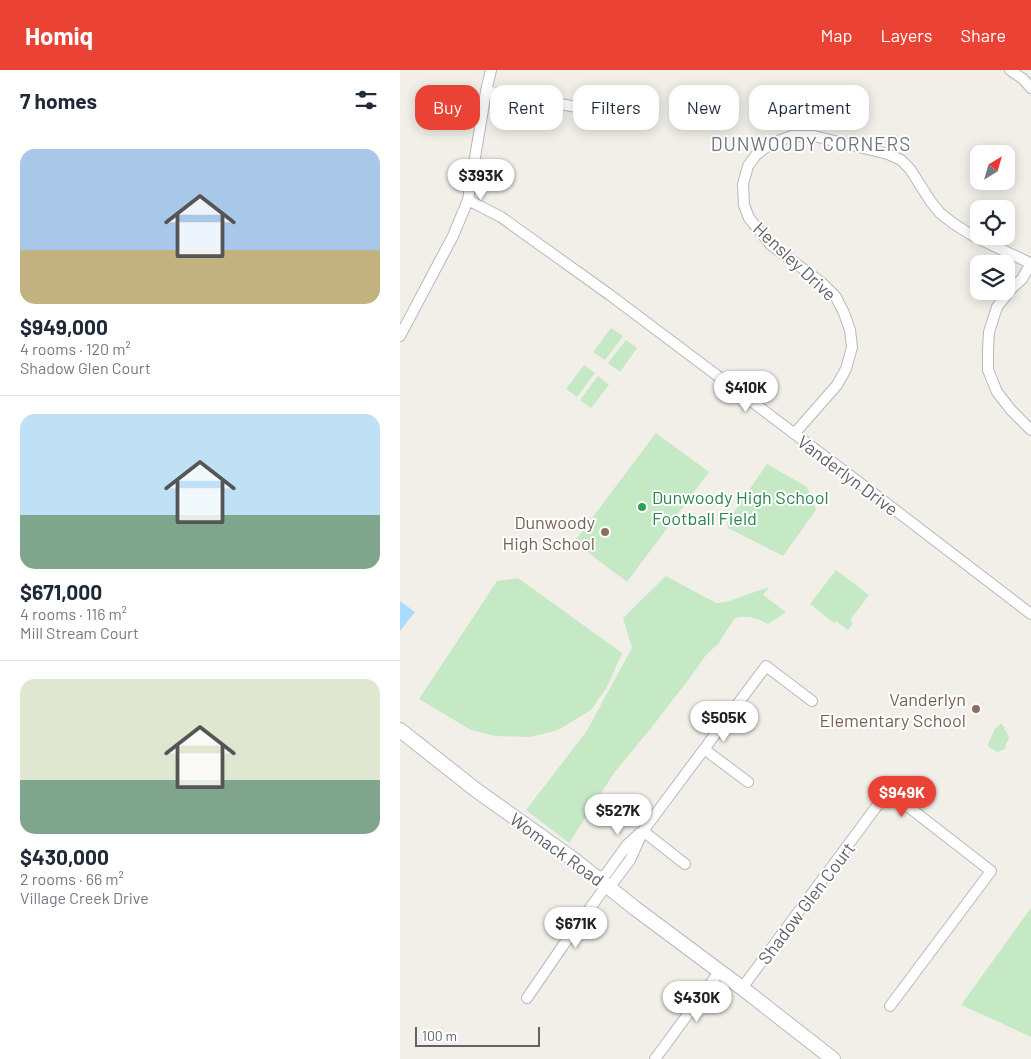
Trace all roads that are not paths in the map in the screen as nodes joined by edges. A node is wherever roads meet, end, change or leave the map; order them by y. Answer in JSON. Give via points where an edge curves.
{"nodes":[{"id":1,"x":491,"y":70,"type":"edge"},
{"id":2,"x":1010,"y":70,"type":"edge"},
{"id":3,"x":1031,"y":88,"type":"edge"},
{"id":4,"x":486,"y":91,"type":"junction"},
{"id":5,"x":573,"y":106,"type":"edge"},
{"id":6,"x":468,"y":200,"type":"junction"},
{"id":7,"x":1031,"y":263,"type":"edge"},
{"id":8,"x":400,"y":336,"type":"edge"},
{"id":9,"x":1031,"y":430,"type":"edge"},
{"id":10,"x":794,"y":434,"type":"junction"},
{"id":11,"x":1031,"y":614,"type":"edge"},
{"id":12,"x":812,"y":701,"type":"dead end"},
{"id":13,"x":400,"y":730,"type":"edge"},
{"id":14,"x":704,"y":749,"type":"junction"},
{"id":15,"x":748,"y":782,"type":"dead end"},
{"id":16,"x":643,"y":831,"type":"junction"},
{"id":17,"x":685,"y":864,"type":"dead end"},
{"id":18,"x":614,"y":871,"type":"junction"},
{"id":19,"x":605,"y":885,"type":"junction"},
{"id":20,"x":719,"y":972,"type":"junction"},
{"id":21,"x":742,"y":988,"type":"junction"},
{"id":22,"x":527,"y":998,"type":"dead end"},
{"id":23,"x":890,"y":1006,"type":"dead end"},
{"id":24,"x":655,"y":1059,"type":"edge"},
{"id":25,"x":833,"y":1059,"type":"edge"}],
"edges":[{"from":1,"to":4,"type":"street"},
{"from":2,"to":3,"type":"street"},
{"from":4,"to":5,"type":"street"},
{"from":4,"to":6,"type":"street"},
{"from":6,"to":8,"type":"street","via":[[453,236]]},
{"from":6,"to":10,"type":"street","name":"Vanderlyn Drive","via":[[501,217],[610,295]]},
{"from":7,"to":9,"type":"street","via":[[1022,279],[997,307],[989,332],[988,350],[988,370],[997,392]]},
{"from":7,"to":10,"type":"street","name":"Hensley Drive","via":[[975,237],[940,213],[910,169],[888,154],[814,136],[792,136],[770,144],[756,154],[748,166],[743,184],[744,205],[749,218],[771,244],[836,297],[850,330],[852,347],[846,369],[837,385]]},
{"from":10,"to":11,"type":"street","name":"Vanderlyn Drive"},
{"from":12,"to":14,"type":"street","via":[[766,666]]},
{"from":13,"to":19,"type":"street","name":"Womack Road"},
{"from":14,"to":15,"type":"street"},
{"from":14,"to":16,"type":"street"},
{"from":16,"to":17,"type":"street"},
{"from":16,"to":18,"type":"street","via":[[630,860]]},
{"from":18,"to":19,"type":"street","via":[[606,874]]},
{"from":18,"to":19,"type":"street","via":[[612,884]]},
{"from":19,"to":20,"type":"street","name":"Womack Road"},
{"from":19,"to":22,"type":"street"},
{"from":20,"to":21,"type":"street","name":"Womack Road"},
{"from":20,"to":24,"type":"street"},
{"from":21,"to":23,"type":"street","name":"Shadow Glen Court","via":[[888,792],[991,871]]},
{"from":21,"to":25,"type":"street","name":"Womack Road"}]}
